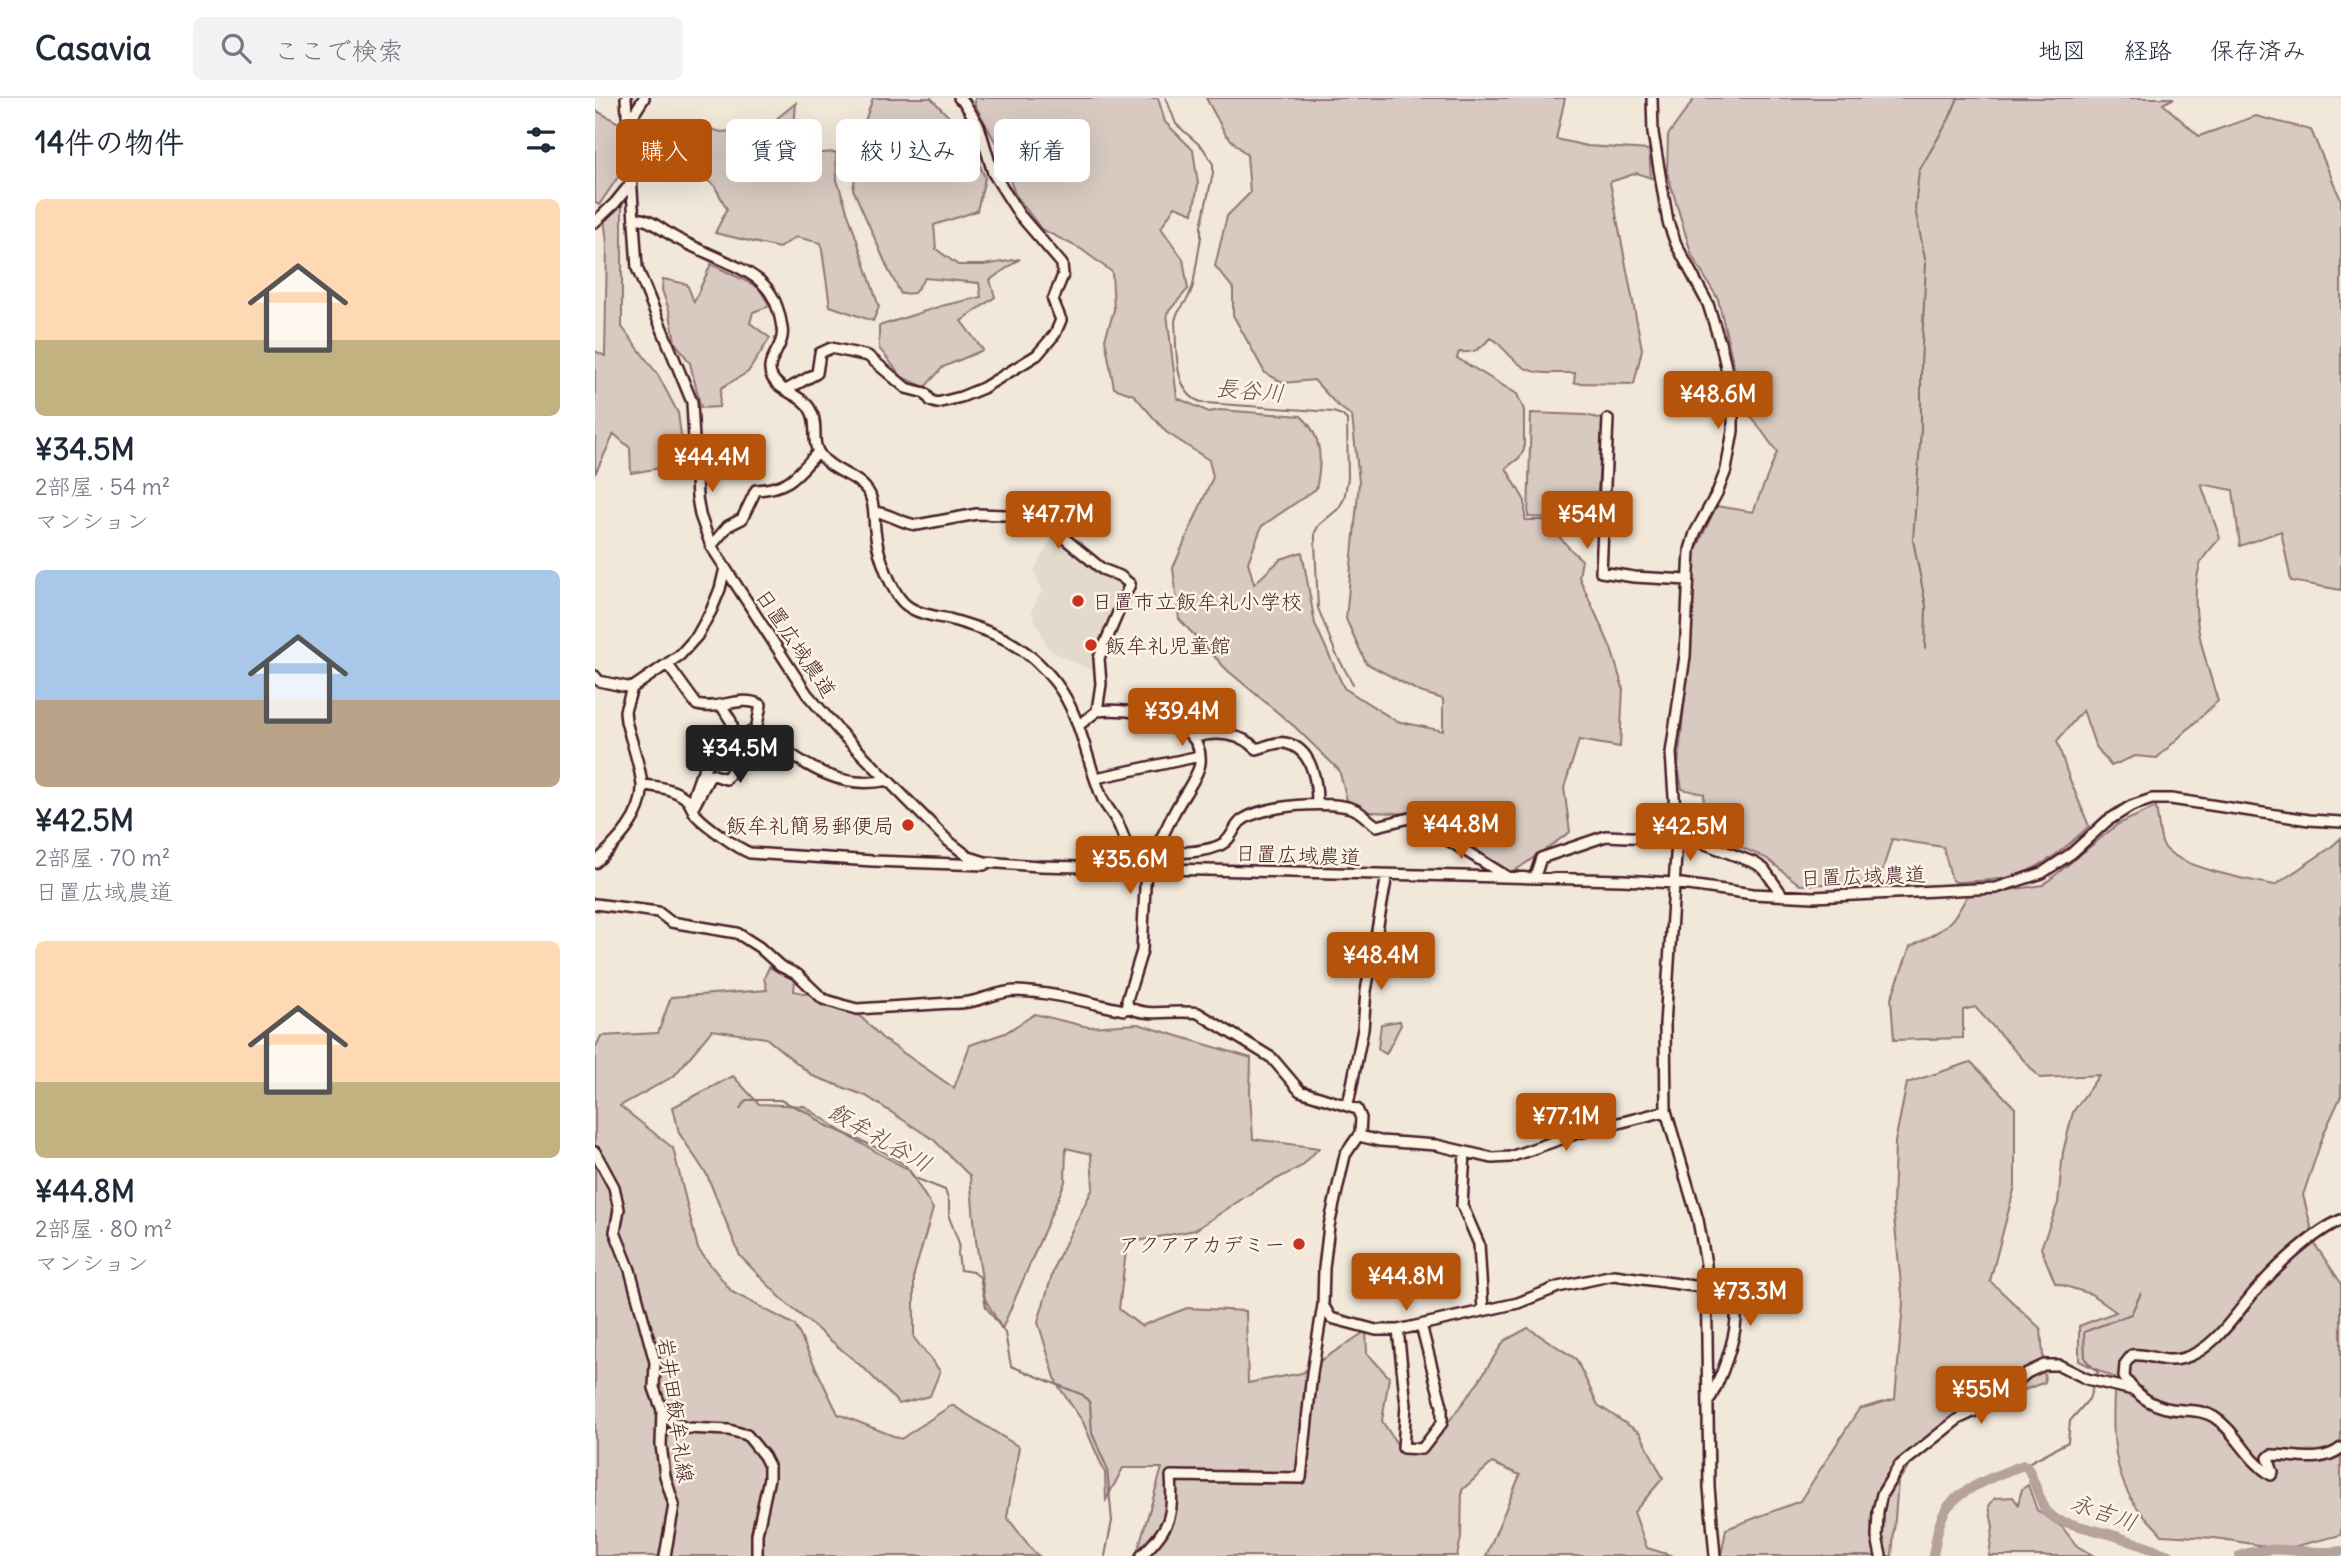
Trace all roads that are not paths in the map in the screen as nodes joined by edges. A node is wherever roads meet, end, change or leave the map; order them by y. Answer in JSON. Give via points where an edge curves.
{"nodes":[{"id":1,"x":625,"y":98,"type":"edge"},
{"id":2,"x":644,"y":98,"type":"edge"},
{"id":3,"x":959,"y":98,"type":"edge"},
{"id":4,"x":1652,"y":98,"type":"edge"},
{"id":5,"x":628,"y":119,"type":"edge"},
{"id":6,"x":631,"y":119,"type":"edge"},
{"id":7,"x":632,"y":183,"type":"joint"},
{"id":8,"x":634,"y":218,"type":"junction"},
{"id":9,"x":595,"y":222,"type":"edge"},
{"id":10,"x":786,"y":390,"type":"junction"},
{"id":11,"x":1608,"y":419,"type":"dead end"},
{"id":12,"x":818,"y":452,"type":"junction"},
{"id":13,"x":874,"y":512,"type":"junction"},
{"id":14,"x":711,"y":546,"type":"junction"},
{"id":15,"x":725,"y":568,"type":"junction"},
{"id":16,"x":1688,"y":580,"type":"junction"},
{"id":17,"x":667,"y":665,"type":"junction"},
{"id":18,"x":595,"y":676,"type":"edge"},
{"id":19,"x":632,"y":688,"type":"junction"},
{"id":20,"x":721,"y":705,"type":"junction"},
{"id":21,"x":1097,"y":711,"type":"junction"},
{"id":22,"x":1078,"y":726,"type":"junction"},
{"id":23,"x":756,"y":730,"type":"junction"},
{"id":24,"x":735,"y":738,"type":"junction"},
{"id":25,"x":768,"y":738,"type":"junction"},
{"id":26,"x":1194,"y":738,"type":"junction"},
{"id":27,"x":1200,"y":756,"type":"junction"},
{"id":28,"x":1096,"y":779,"type":"junction"},
{"id":29,"x":888,"y":780,"type":"junction"},
{"id":30,"x":642,"y":785,"type":"junction"},
{"id":31,"x":1317,"y":803,"type":"junction"},
{"id":32,"x":692,"y":805,"type":"junction"},
{"id":33,"x":2341,"y":822,"type":"edge"},
{"id":34,"x":1677,"y":840,"type":"junction"},
{"id":35,"x":1148,"y":855,"type":"junction"},
{"id":36,"x":966,"y":861,"type":"junction"},
{"id":37,"x":595,"y":863,"type":"edge"},
{"id":38,"x":1146,"y":868,"type":"junction"},
{"id":39,"x":1387,"y":875,"type":"junction"},
{"id":40,"x":1506,"y":876,"type":"junction"},
{"id":41,"x":1535,"y":876,"type":"junction"},
{"id":42,"x":1674,"y":883,"type":"junction"},
{"id":43,"x":1783,"y":896,"type":"junction"},
{"id":44,"x":595,"y":904,"type":"edge"},
{"id":45,"x":1128,"y":1007,"type":"junction"},
{"id":46,"x":1348,"y":1105,"type":"junction"},
{"id":47,"x":1667,"y":1111,"type":"junction"},
{"id":48,"x":1359,"y":1136,"type":"junction"},
{"id":49,"x":595,"y":1152,"type":"edge"},
{"id":50,"x":1465,"y":1152,"type":"junction"},
{"id":51,"x":2341,"y":1220,"type":"edge"},
{"id":52,"x":1705,"y":1287,"type":"junction"},
{"id":53,"x":1323,"y":1305,"type":"junction"},
{"id":54,"x":1483,"y":1310,"type":"junction"},
{"id":55,"x":1421,"y":1325,"type":"junction"},
{"id":56,"x":1398,"y":1330,"type":"junction"},
{"id":57,"x":2133,"y":1390,"type":"junction"},
{"id":58,"x":1708,"y":1402,"type":"junction"},
{"id":59,"x":662,"y":1410,"type":"junction"},
{"id":60,"x":2341,"y":1448,"type":"edge"},
{"id":61,"x":665,"y":1556,"type":"edge"},
{"id":62,"x":757,"y":1556,"type":"edge"},
{"id":63,"x":1142,"y":1556,"type":"edge"},
{"id":64,"x":1715,"y":1556,"type":"edge"},
{"id":65,"x":1881,"y":1556,"type":"edge"}],
"edges":[{"from":1,"to":5,"type":"street","name":"日置広域農道"},
{"from":2,"to":6,"type":"street"},
{"from":3,"to":10,"type":"street","via":[[979,126],[993,173],[1019,214],[1062,264],[1063,275],[1053,300],[1061,320],[1055,334],[1037,355],[1009,374],[937,403],[925,393],[906,388],[868,356],[831,348],[820,353],[817,373]]},
{"from":4,"to":16,"type":"street","via":[[1668,222],[1708,303],[1733,399],[1729,458],[1717,493],[1691,541]]},
{"from":7,"to":8,"type":"street","name":"日置広域農道"},
{"from":7,"to":9,"type":"street"},
{"from":8,"to":10,"type":"street","via":[[645,219],[695,249],[753,275],[766,287],[783,334],[769,370]]},
{"from":8,"to":14,"type":"street","name":"日置広域農道","via":[[637,268],[692,402],[697,497]]},
{"from":10,"to":12,"type":"street","via":[[812,413]]},
{"from":11,"to":16,"type":"street","via":[[1601,572]]},
{"from":12,"to":13,"type":"street","via":[[828,464],[863,486]]},
{"from":12,"to":14,"type":"street","via":[[778,489],[757,490],[742,519],[728,526]]},
{"from":13,"to":21,"type":"street","via":[[917,525],[977,514],[1037,516],[1102,569],[1130,584],[1099,658]]},
{"from":13,"to":22,"type":"street","via":[[878,546],[904,603],[917,611],[988,630],[1015,644],[1054,681]]},
{"from":14,"to":15,"type":"street","name":"日置広域農道"},
{"from":15,"to":17,"type":"street","via":[[705,622],[689,646]]},
{"from":15,"to":29,"type":"street","name":"日置広域農道","via":[[807,694]]},
{"from":16,"to":34,"type":"street","via":[[1685,656],[1671,754]]},
{"from":17,"to":19,"type":"street"},
{"from":17,"to":20,"type":"street","via":[[697,705]]},
{"from":18,"to":19,"type":"street","via":[[599,681]]},
{"from":19,"to":30,"type":"street","via":[[626,721]]},
{"from":20,"to":23,"type":"street","via":[[753,701],[761,705]]},
{"from":20,"to":24,"type":"street"},
{"from":21,"to":22,"type":"street"},
{"from":21,"to":26,"type":"street","via":[[1142,713],[1181,727]]},
{"from":22,"to":28,"type":"street"},
{"from":23,"to":24,"type":"street"},
{"from":23,"to":25,"type":"street"},
{"from":24,"to":32,"type":"street","via":[[717,744]]},
{"from":25,"to":29,"type":"street","via":[[817,772],[852,783]]},
{"from":25,"to":32,"type":"street","via":[[742,757],[726,779],[711,774]]},
{"from":26,"to":27,"type":"street"},
{"from":26,"to":31,"type":"street","via":[[1213,732],[1257,749],[1284,742],[1294,747],[1315,775]]},
{"from":27,"to":28,"type":"street"},
{"from":27,"to":35,"type":"street","via":[[1200,766]]},
{"from":28,"to":35,"type":"street","via":[[1126,844]]},
{"from":29,"to":36,"type":"street","name":"日置広域農道"},
{"from":30,"to":32,"type":"street","name":"日置広域農道","via":[[682,795]]},
{"from":30,"to":37,"type":"street","via":[[635,816]]},
{"from":31,"to":35,"type":"street","via":[[1243,819],[1224,844],[1201,851]]},
{"from":31,"to":40,"type":"street","via":[[1359,811],[1377,826],[1418,817]]},
{"from":32,"to":36,"type":"street","name":"日置広域農道","via":[[696,814],[737,848],[750,853]]},
{"from":33,"to":43,"type":"street","name":"日置広域農道","via":[[2152,799],[2118,814],[2050,868],[2011,885],[1878,895]]},
{"from":34,"to":41,"type":"street","via":[[1601,837],[1541,858]]},
{"from":34,"to":42,"type":"street"},
{"from":34,"to":43,"type":"street","via":[[1702,842],[1755,863]]},
{"from":35,"to":38,"type":"street"},
{"from":36,"to":38,"type":"street","name":"日置広域農道"},
{"from":38,"to":39,"type":"street","name":"日置広域農道"},
{"from":38,"to":45,"type":"street","via":[[1142,951]]},
{"from":39,"to":40,"type":"street","name":"日置広域農道"},
{"from":39,"to":46,"type":"street"},
{"from":40,"to":41,"type":"street","name":"日置広域農道"},
{"from":41,"to":42,"type":"street","name":"日置広域農道"},
{"from":42,"to":43,"type":"street","name":"日置広域農道"},
{"from":42,"to":47,"type":"street","via":[[1665,1024]]},
{"from":44,"to":45,"type":"street","via":[[658,912],[671,922],[737,933],[798,975],[823,999],[857,1009],[966,1004],[1013,991],[1124,1010]]},
{"from":45,"to":46,"type":"street","via":[[1145,1013],[1198,1013],[1272,1058],[1300,1091]]},
{"from":46,"to":48,"type":"street","via":[[1359,1113]]},
{"from":47,"to":50,"type":"street","via":[[1575,1134],[1510,1157]]},
{"from":47,"to":52,"type":"street","via":[[1698,1220]]},
{"from":48,"to":50,"type":"street"},
{"from":48,"to":53,"type":"street","via":[[1345,1155],[1331,1212]]},
{"from":49,"to":59,"type":"street","name":"岩井田飯牟礼線","via":[[614,1187],[619,1209],[614,1231],[655,1362],[654,1388]]},
{"from":50,"to":54,"type":"street","via":[[1462,1205],[1479,1244]]},
{"from":51,"to":57,"type":"street","via":[[2307,1241],[2199,1351],[2168,1361],[2138,1354],[2129,1357],[2124,1377]]},
{"from":52,"to":54,"type":"street","via":[[1614,1275]]},
{"from":52,"to":58,"type":"street"},
{"from":52,"to":58,"type":"street","via":[[1730,1291],[1737,1311],[1723,1374]]},
{"from":53,"to":56,"type":"street","via":[[1331,1318],[1376,1330]]},
{"from":53,"to":63,"type":"street","via":[[1301,1478],[1171,1476],[1169,1521]]},
{"from":54,"to":55,"type":"street"},
{"from":55,"to":56,"type":"street"},
{"from":55,"to":56,"type":"street","via":[[1442,1406],[1442,1423],[1422,1449],[1403,1448],[1406,1405]]},
{"from":57,"to":60,"type":"street","via":[[2160,1408],[2211,1415],[2223,1423],[2257,1466],[2271,1475],[2271,1455],[2329,1456]]},
{"from":57,"to":65,"type":"street","via":[[2087,1379],[2059,1365],[2044,1365],[2027,1373],[1899,1466],[1882,1494],[1878,1511]]},
{"from":58,"to":64,"type":"street"},
{"from":59,"to":61,"type":"street","name":"岩井田飯牟礼線","via":[[661,1446],[674,1506]]},
{"from":59,"to":62,"type":"street","via":[[680,1426],[747,1435],[764,1456],[769,1478]]}]}
